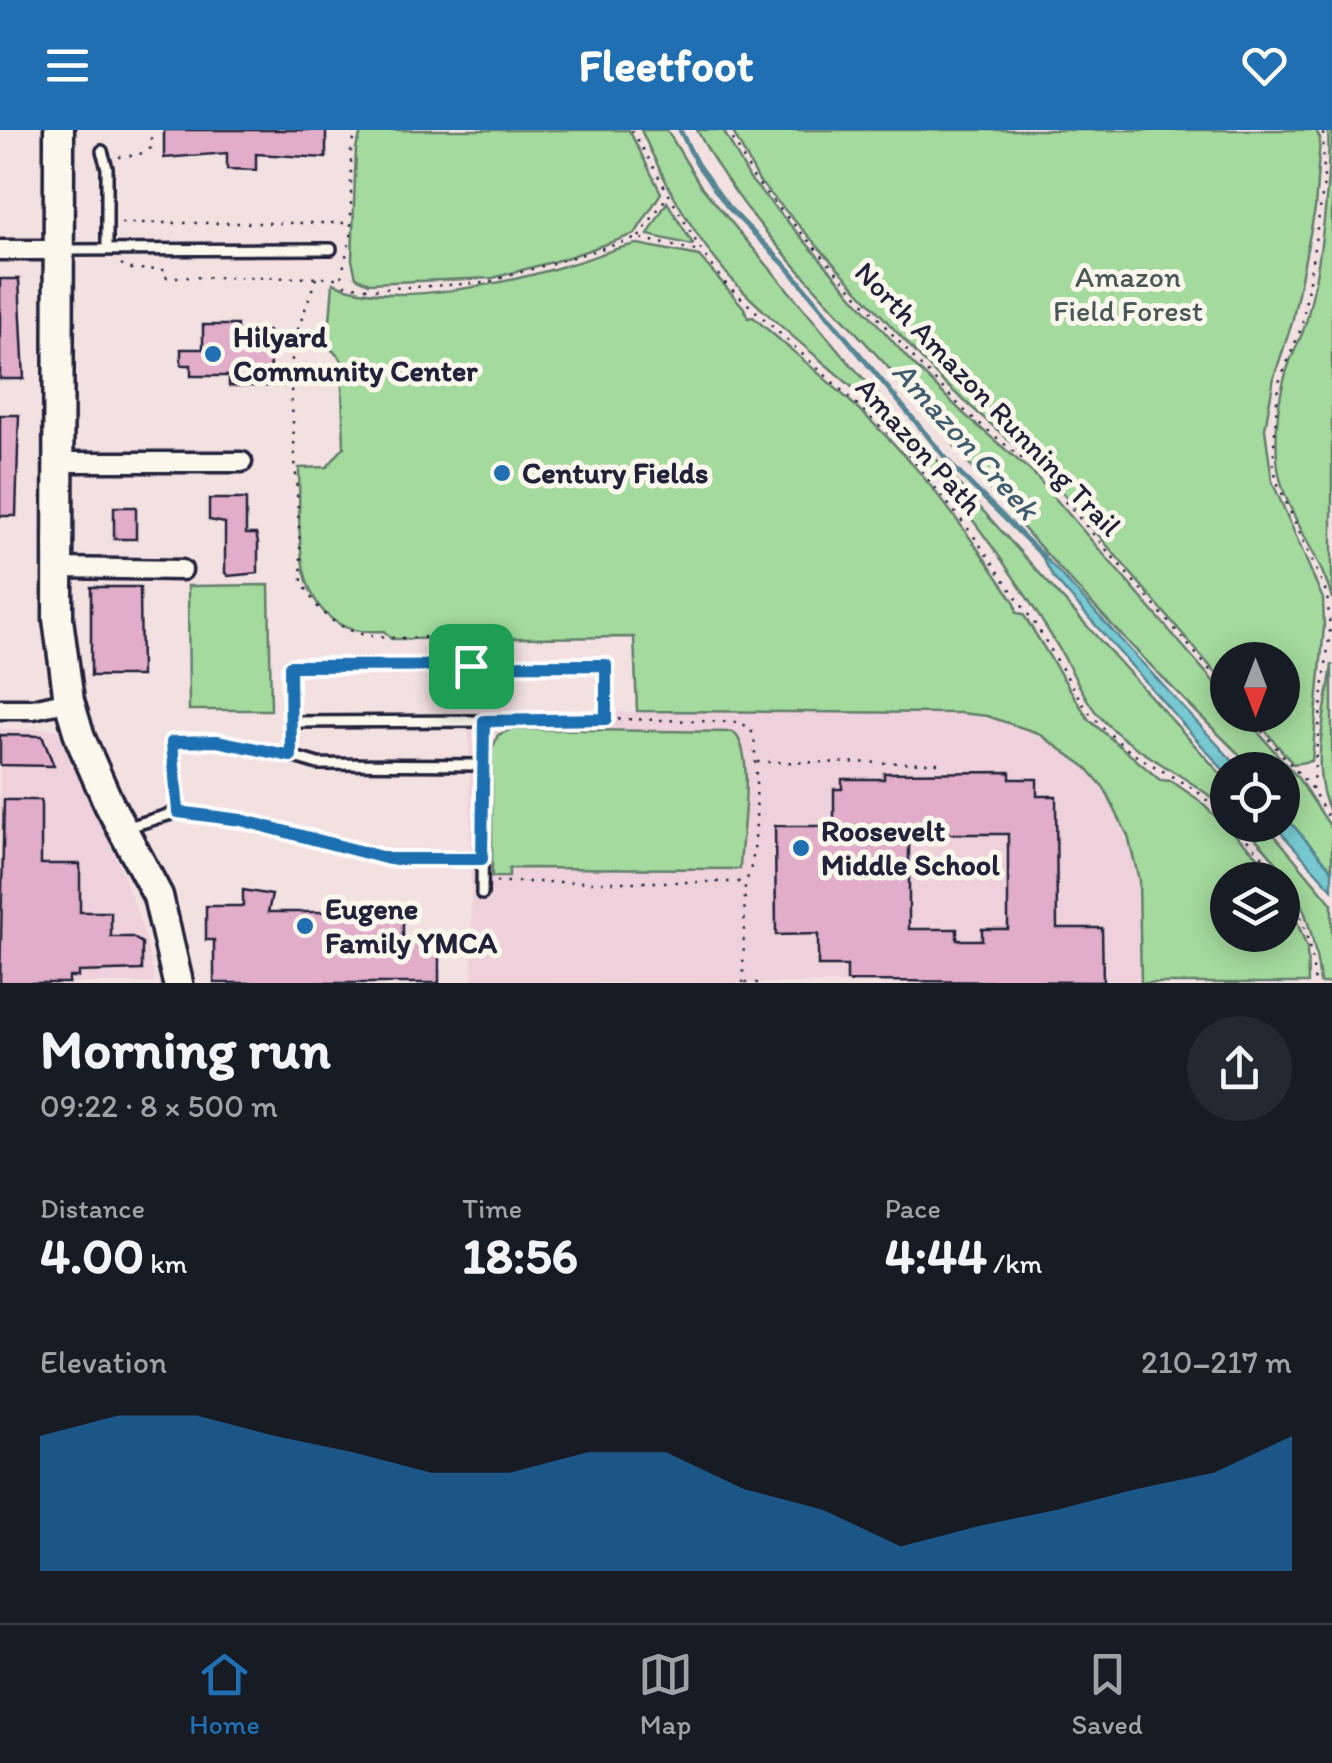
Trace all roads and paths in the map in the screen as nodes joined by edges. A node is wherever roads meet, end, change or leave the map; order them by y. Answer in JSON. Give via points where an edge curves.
{"nodes":[{"id":1,"x":59,"y":130,"type":"edge"},
{"id":2,"x":151,"y":130,"type":"edge"},
{"id":3,"x":358,"y":130,"type":"edge"},
{"id":4,"x":632,"y":130,"type":"edge"},
{"id":5,"x":728,"y":130,"type":"edge"},
{"id":6,"x":1323,"y":130,"type":"edge"},
{"id":7,"x":102,"y":150,"type":"dead end"},
{"id":8,"x":118,"y":156,"type":"dead end"},
{"id":9,"x":668,"y":195,"type":"junction"},
{"id":10,"x":350,"y":222,"type":"junction"},
{"id":11,"x":119,"y":223,"type":"dead end"},
{"id":12,"x":638,"y":238,"type":"junction"},
{"id":13,"x":107,"y":248,"type":"junction"},
{"id":14,"x":330,"y":248,"type":"dead end"},
{"id":15,"x":0,"y":250,"type":"edge"},
{"id":16,"x":59,"y":250,"type":"junction"},
{"id":17,"x":702,"y":252,"type":"junction"},
{"id":18,"x":144,"y":270,"type":"dead end"},
{"id":19,"x":316,"y":278,"type":"junction"},
{"id":20,"x":341,"y":278,"type":"junction"},
{"id":21,"x":60,"y":462,"type":"junction"},
{"id":22,"x":242,"y":462,"type":"dead end"},
{"id":23,"x":58,"y":568,"type":"junction"},
{"id":24,"x":182,"y":570,"type":"dead end"},
{"id":25,"x":328,"y":621,"type":"dead end"},
{"id":26,"x":1210,"y":670,"type":"edge"},
{"id":27,"x":69,"y":702,"type":"junction"},
{"id":28,"x":0,"y":709,"type":"edge"},
{"id":29,"x":606,"y":719,"type":"junction"},
{"id":30,"x":484,"y":721,"type":"junction"},
{"id":31,"x":290,"y":722,"type":"junction"},
{"id":32,"x":1263,"y":732,"type":"edge"},
{"id":33,"x":291,"y":756,"type":"junction"},
{"id":34,"x":756,"y":762,"type":"junction"},
{"id":35,"x":944,"y":764,"type":"dead end"},
{"id":36,"x":484,"y":765,"type":"junction"},
{"id":37,"x":1312,"y":789,"type":"junction"},
{"id":38,"x":1210,"y":803,"type":"edge"},
{"id":39,"x":178,"y":812,"type":"junction"},
{"id":40,"x":1332,"y":824,"type":"edge"},
{"id":41,"x":124,"y":829,"type":"junction"},
{"id":42,"x":1249,"y":842,"type":"edge"},
{"id":43,"x":482,"y":859,"type":"junction"},
{"id":44,"x":482,"y":882,"type":"junction"},
{"id":45,"x":744,"y":882,"type":"junction"},
{"id":46,"x":482,"y":894,"type":"dead end"},
{"id":47,"x":178,"y":983,"type":"edge"},
{"id":48,"x":743,"y":983,"type":"edge"},
{"id":49,"x":766,"y":983,"type":"edge"},
{"id":50,"x":1315,"y":983,"type":"edge"}],
"edges":[{"from":1,"to":16,"type":"main road"},
{"from":2,"to":8,"type":"path","via":[[150,148]]},
{"from":3,"to":10,"type":"path","via":[[351,148]]},
{"from":4,"to":9,"type":"path","name":"Amazon Path"},
{"from":5,"to":26,"type":"path","name":"North Amazon Running Trail","via":[[754,179],[780,209],[932,378],[1044,477]]},
{"from":6,"to":37,"type":"path","via":[[1324,183],[1302,326],[1278,385],[1272,462],[1326,594],[1330,629]]},
{"from":7,"to":13,"type":"lane"},
{"from":9,"to":12,"type":"path"},
{"from":9,"to":17,"type":"path","name":"Amazon Path"},
{"from":10,"to":11,"type":"path"},
{"from":10,"to":20,"type":"path"},
{"from":12,"to":17,"type":"path"},
{"from":12,"to":20,"type":"path","via":[[484,283],[376,289],[345,285]]},
{"from":13,"to":14,"type":"lane"},
{"from":13,"to":16,"type":"lane"},
{"from":15,"to":16,"type":"street"},
{"from":16,"to":21,"type":"main road"},
{"from":17,"to":38,"type":"path","name":"Amazon Path","via":[[759,316],[901,445],[973,535],[1105,730]]},
{"from":18,"to":19,"type":"path","via":[[165,270],[165,277]]},
{"from":19,"to":20,"type":"path"},
{"from":19,"to":25,"type":"path","via":[[290,371],[298,562],[308,595]]},
{"from":21,"to":22,"type":"street"},
{"from":21,"to":23,"type":"main road"},
{"from":23,"to":24,"type":"street"},
{"from":23,"to":27,"type":"main road"},
{"from":27,"to":28,"type":"street"},
{"from":27,"to":41,"type":"main road"},
{"from":29,"to":30,"type":"lane"},
{"from":29,"to":31,"type":"lane","via":[[606,665],[290,666]]},
{"from":29,"to":34,"type":"path","via":[[737,722],[754,736]]},
{"from":30,"to":31,"type":"lane"},
{"from":30,"to":36,"type":"lane"},
{"from":31,"to":33,"type":"lane"},
{"from":32,"to":37,"type":"path"},
{"from":33,"to":36,"type":"lane","via":[[318,764]]},
{"from":33,"to":39,"type":"lane","via":[[217,741],[172,742]]},
{"from":34,"to":35,"type":"path"},
{"from":34,"to":45,"type":"path","via":[[751,871]]},
{"from":36,"to":43,"type":"lane"},
{"from":37,"to":40,"type":"path"},
{"from":39,"to":41,"type":"lane"},
{"from":39,"to":43,"type":"lane","via":[[241,820],[389,859]]},
{"from":41,"to":47,"type":"main road","via":[[158,896]]},
{"from":42,"to":50,"type":"path","via":[[1294,896]]},
{"from":43,"to":44,"type":"lane"},
{"from":44,"to":45,"type":"path"},
{"from":44,"to":46,"type":"lane"},
{"from":45,"to":48,"type":"path"},
{"from":48,"to":49,"type":"path"}]}
